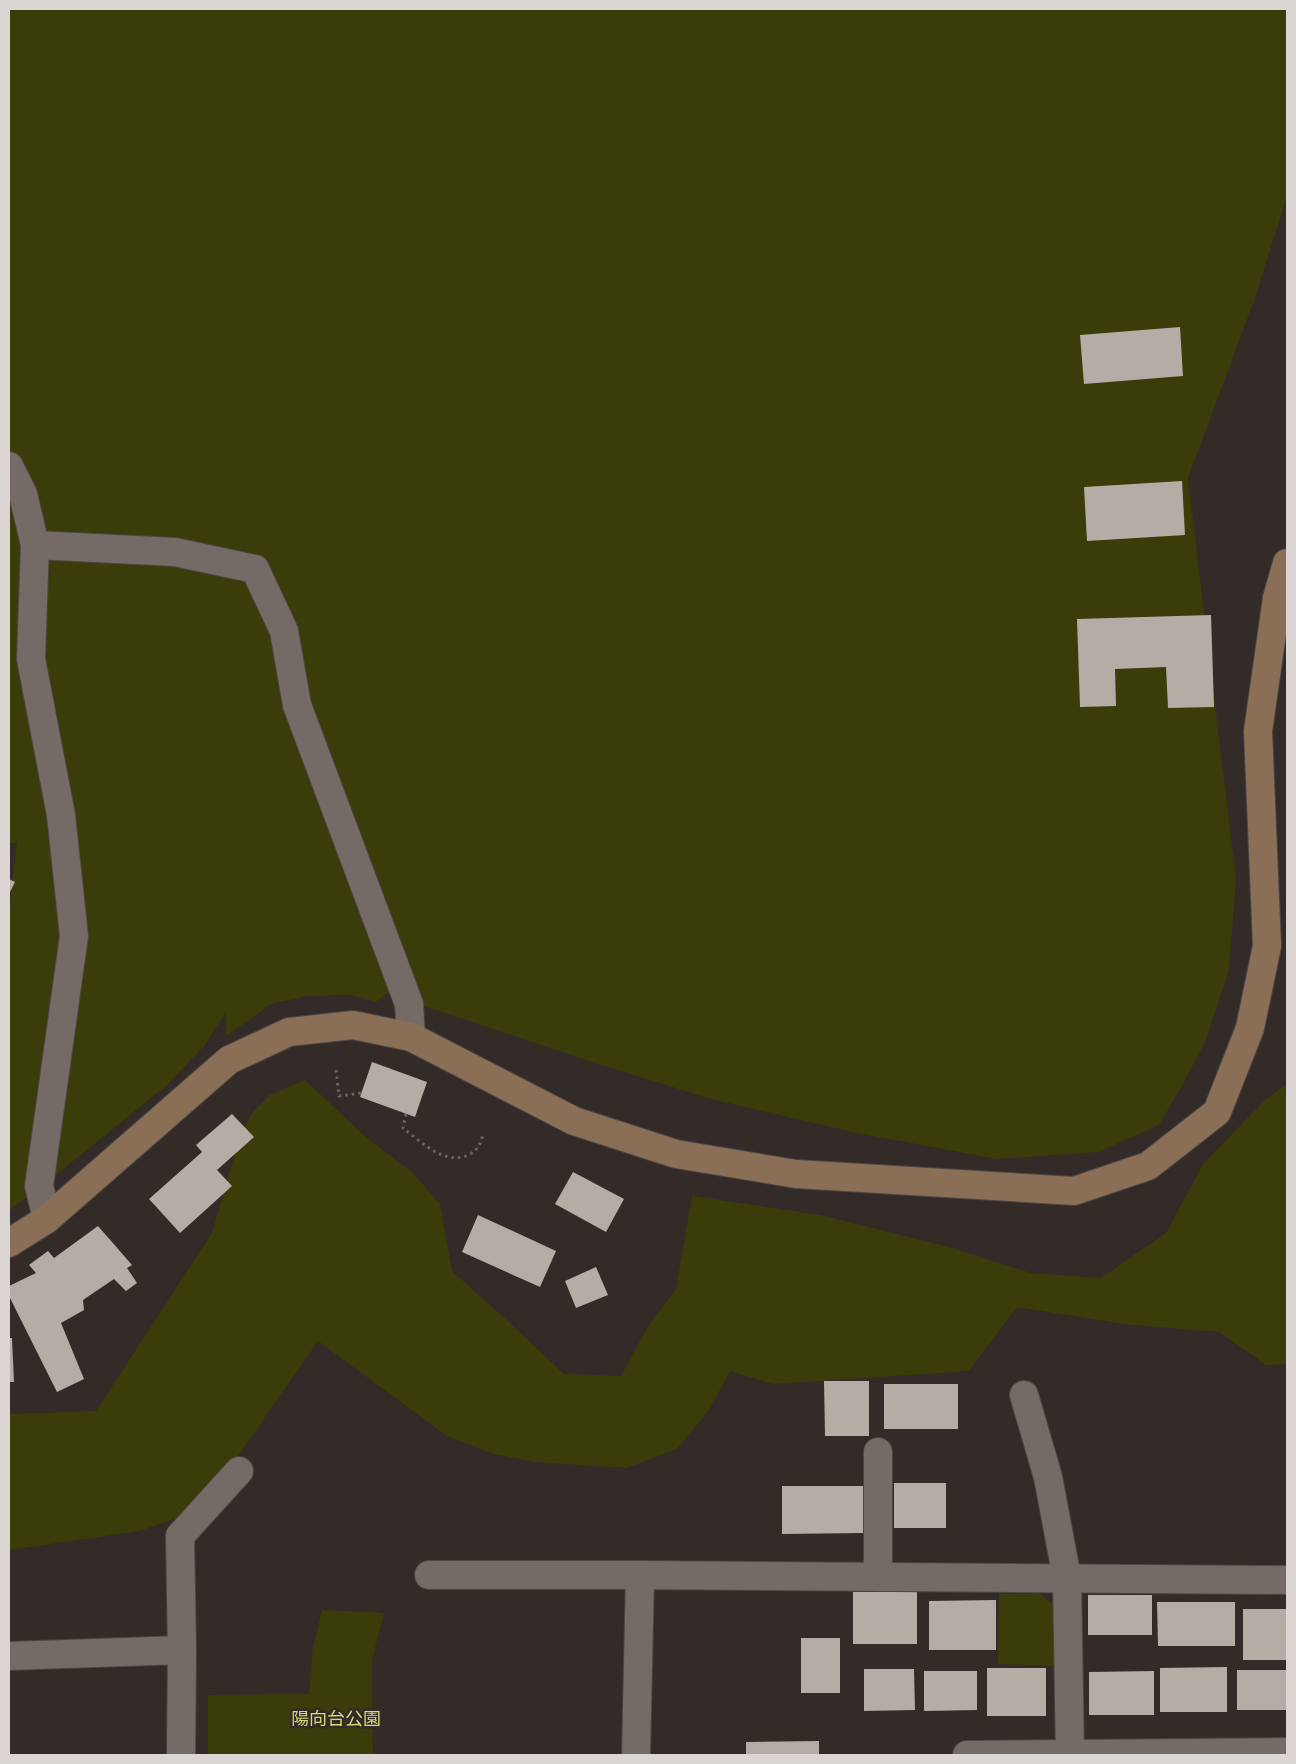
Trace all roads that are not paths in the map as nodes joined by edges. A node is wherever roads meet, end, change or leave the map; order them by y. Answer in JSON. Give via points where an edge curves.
{"nodes":[{"id":1,"x":9,"y":466,"type":"edge"},
{"id":2,"x":35,"y":546,"type":"junction"},
{"id":3,"x":1287,"y":563,"type":"edge"},
{"id":4,"x":411,"y":1037,"type":"junction"},
{"id":5,"x":46,"y":1219,"type":"junction"},
{"id":6,"x":9,"y":1243,"type":"edge"},
{"id":7,"x":1024,"y":1395,"type":"dead end"},
{"id":8,"x":878,"y":1452,"type":"dead end"},
{"id":9,"x":239,"y":1471,"type":"dead end"},
{"id":10,"x":429,"y":1575,"type":"dead end"},
{"id":11,"x":640,"y":1575,"type":"junction"},
{"id":12,"x":878,"y":1577,"type":"junction"},
{"id":13,"x":1067,"y":1578,"type":"junction"},
{"id":14,"x":1287,"y":1580,"type":"edge"},
{"id":15,"x":182,"y":1650,"type":"junction"},
{"id":16,"x":9,"y":1656,"type":"edge"},
{"id":17,"x":1287,"y":1752,"type":"edge"},
{"id":18,"x":181,"y":1755,"type":"edge"},
{"id":19,"x":636,"y":1755,"type":"edge"},
{"id":20,"x":967,"y":1755,"type":"edge"},
{"id":21,"x":1070,"y":1755,"type":"edge"}],
"edges":[{"from":1,"to":2,"type":"street","via":[[23,494]]},
{"from":2,"to":4,"type":"street","via":[[174,552],[255,569],[284,631],[297,704],[409,1004]]},
{"from":2,"to":5,"type":"street","via":[[31,659],[61,815],[74,936],[39,1186]]},
{"from":3,"to":4,"type":"street","via":[[1277,598],[1258,731],[1267,946],[1250,1028],[1217,1112],[1148,1166],[1074,1191],[796,1174],[676,1154],[574,1121]]},
{"from":4,"to":5,"type":"street","via":[[353,1025],[288,1032],[229,1060]]},
{"from":5,"to":6,"type":"street"},
{"from":7,"to":13,"type":"street","via":[[1048,1477]]},
{"from":8,"to":12,"type":"street"},
{"from":9,"to":15,"type":"street","via":[[180,1536]]},
{"from":10,"to":11,"type":"street"},
{"from":11,"to":12,"type":"street"},
{"from":11,"to":19,"type":"street"},
{"from":12,"to":13,"type":"street"},
{"from":13,"to":14,"type":"street"},
{"from":13,"to":21,"type":"street"},
{"from":15,"to":16,"type":"street"},
{"from":15,"to":18,"type":"street"},
{"from":17,"to":21,"type":"street"},
{"from":20,"to":21,"type":"street"}]}
